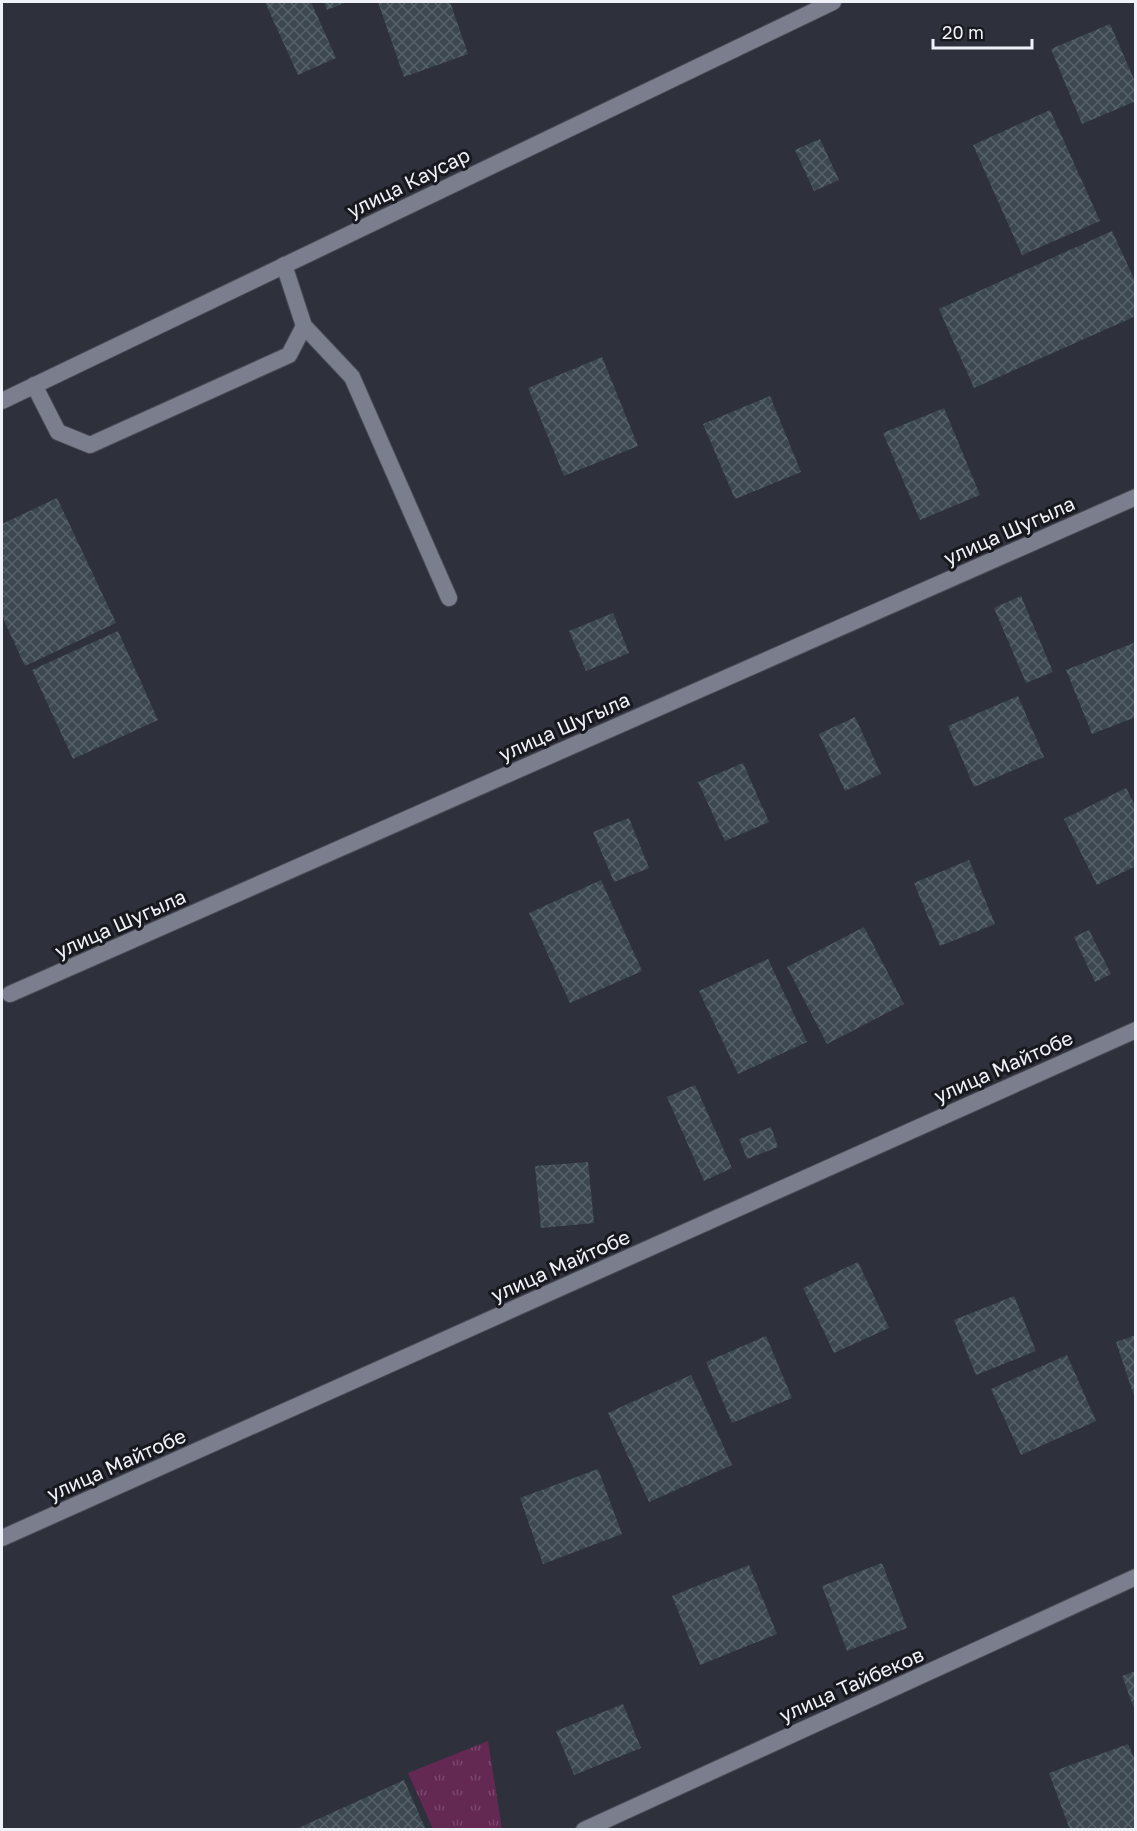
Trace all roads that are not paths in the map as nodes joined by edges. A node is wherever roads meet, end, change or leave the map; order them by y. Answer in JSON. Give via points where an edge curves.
{"nodes":[{"id":1,"x":833,"y":2,"type":"edge"},
{"id":2,"x":284,"y":265,"type":"junction"},
{"id":3,"x":304,"y":326,"type":"junction"},
{"id":4,"x":34,"y":385,"type":"junction"},
{"id":5,"x":2,"y":401,"type":"edge"},
{"id":6,"x":1136,"y":497,"type":"edge"},
{"id":7,"x":448,"y":598,"type":"dead end"},
{"id":8,"x":10,"y":994,"type":"dead end"},
{"id":9,"x":1136,"y":1030,"type":"edge"},
{"id":10,"x":2,"y":1538,"type":"edge"},
{"id":11,"x":1136,"y":1577,"type":"edge"},
{"id":12,"x":584,"y":1830,"type":"edge"}],
"edges":[{"from":1,"to":2,"type":"street","name":"улица Каусар"},
{"from":2,"to":3,"type":"street"},
{"from":2,"to":4,"type":"street","name":"улица Каусар"},
{"from":3,"to":4,"type":"street","via":[[289,355],[90,445],[58,432]]},
{"from":3,"to":7,"type":"street","via":[[352,377]]},
{"from":4,"to":5,"type":"street","name":"улица Каусар"},
{"from":6,"to":8,"type":"street","name":"улица Шугыла"},
{"from":9,"to":10,"type":"street","name":"улица Майтобе"},
{"from":11,"to":12,"type":"street","name":"улица Тайбеков"}]}
